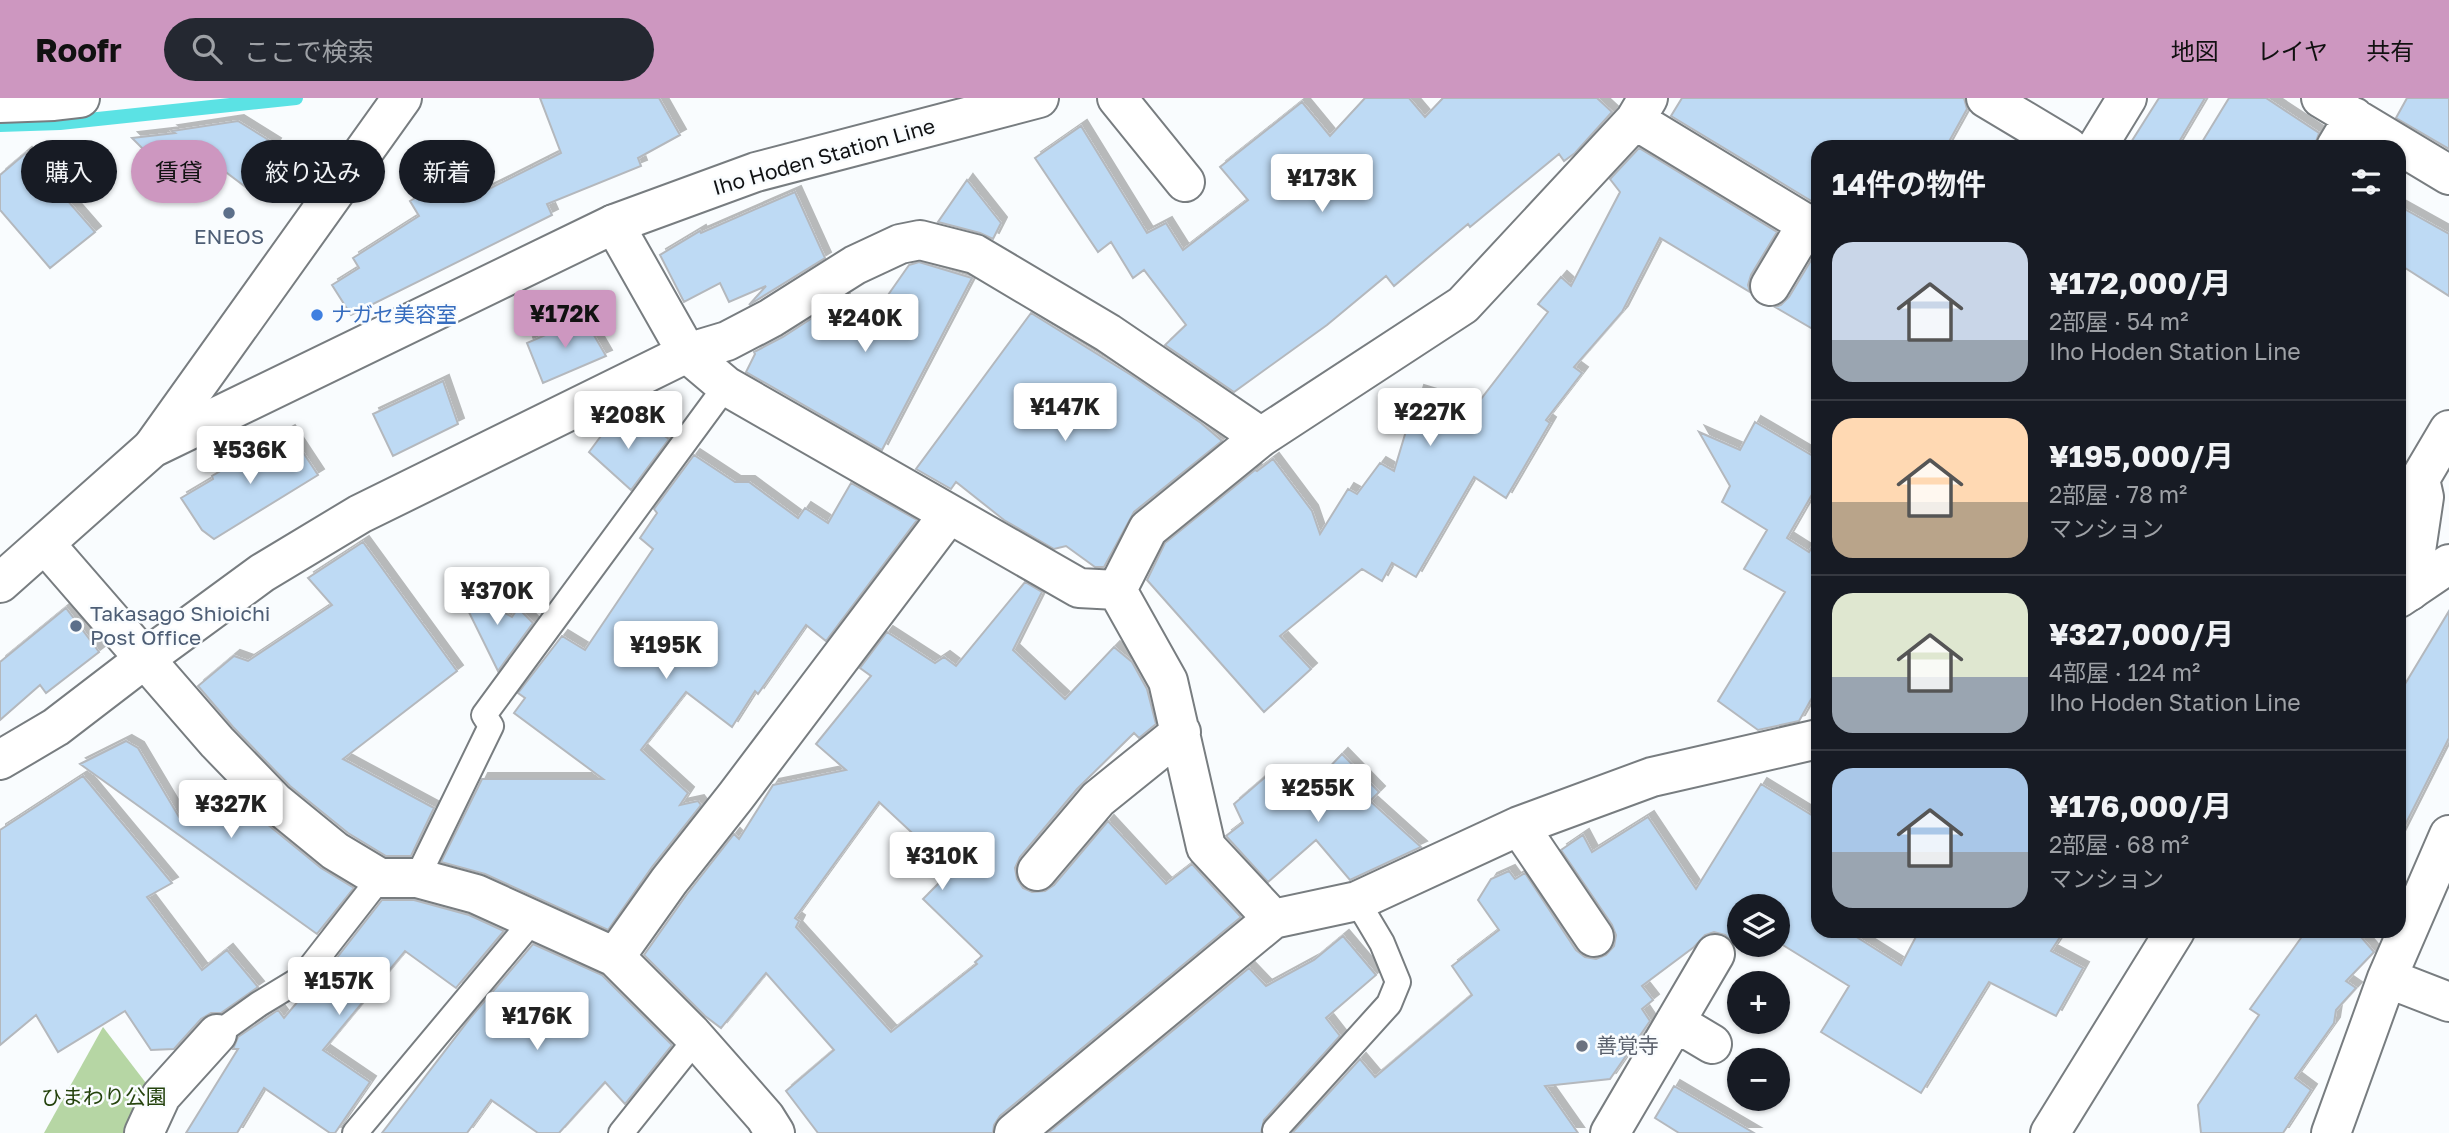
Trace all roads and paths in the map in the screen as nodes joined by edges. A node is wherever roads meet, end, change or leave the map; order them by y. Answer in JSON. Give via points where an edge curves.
{"nodes":[{"id":1,"x":80,"y":98,"type":"edge"},
{"id":2,"x":402,"y":98,"type":"edge"},
{"id":3,"x":1040,"y":98,"type":"edge"},
{"id":4,"x":1117,"y":98,"type":"edge"},
{"id":5,"x":1986,"y":98,"type":"edge"},
{"id":6,"x":2127,"y":98,"type":"edge"},
{"id":7,"x":2321,"y":98,"type":"edge"},
{"id":8,"x":0,"y":103,"type":"edge"},
{"id":9,"x":1641,"y":109,"type":"edge"},
{"id":10,"x":2345,"y":132,"type":"edge"},
{"id":11,"x":2056,"y":140,"type":"edge"},
{"id":12,"x":2101,"y":140,"type":"edge"},
{"id":13,"x":2364,"y":140,"type":"edge"},
{"id":14,"x":2406,"y":157,"type":"edge"},
{"id":15,"x":2449,"y":175,"type":"edge"},
{"id":16,"x":1185,"y":182,"type":"dead end"},
{"id":17,"x":614,"y":224,"type":"junction"},
{"id":18,"x":1811,"y":227,"type":"edge"},
{"id":19,"x":1811,"y":229,"type":"edge"},
{"id":20,"x":1770,"y":286,"type":"dead end"},
{"id":21,"x":687,"y":353,"type":"junction"},
{"id":22,"x":726,"y":386,"type":"junction"},
{"id":23,"x":2449,"y":430,"type":"edge"},
{"id":24,"x":1261,"y":437,"type":"junction"},
{"id":25,"x":152,"y":448,"type":"junction"},
{"id":26,"x":949,"y":514,"type":"junction"},
{"id":27,"x":45,"y":544,"type":"junction"},
{"id":28,"x":2449,"y":564,"type":"edge"},
{"id":29,"x":0,"y":583,"type":"edge"},
{"id":30,"x":2406,"y":584,"type":"edge"},
{"id":31,"x":1117,"y":590,"type":"junction"},
{"id":32,"x":2406,"y":593,"type":"edge"},
{"id":33,"x":146,"y":657,"type":"junction"},
{"id":34,"x":1181,"y":732,"type":"junction"},
{"id":35,"x":1811,"y":734,"type":"edge"},
{"id":36,"x":0,"y":760,"type":"edge"},
{"id":37,"x":1519,"y":826,"type":"junction"},
{"id":38,"x":2449,"y":835,"type":"edge"},
{"id":39,"x":1037,"y":871,"type":"dead end"},
{"id":40,"x":399,"y":878,"type":"junction"},
{"id":41,"x":1357,"y":901,"type":"junction"},
{"id":42,"x":1273,"y":919,"type":"junction"},
{"id":43,"x":533,"y":920,"type":"junction"},
{"id":44,"x":2406,"y":936,"type":"edge"},
{"id":45,"x":1594,"y":937,"type":"dead end"},
{"id":46,"x":2171,"y":938,"type":"edge"},
{"id":47,"x":2405,"y":938,"type":"edge"},
{"id":48,"x":1715,"y":954,"type":"dead end"},
{"id":49,"x":615,"y":957,"type":"junction"},
{"id":50,"x":2388,"y":978,"type":"junction"},
{"id":51,"x":2449,"y":1002,"type":"edge"},
{"id":52,"x":1675,"y":1022,"type":"junction"},
{"id":53,"x":217,"y":1034,"type":"joint"},
{"id":54,"x":696,"y":1039,"type":"junction"},
{"id":55,"x":1712,"y":1044,"type":"dead end"},
{"id":56,"x":144,"y":1133,"type":"edge"},
{"id":57,"x":355,"y":1133,"type":"edge"},
{"id":58,"x":621,"y":1133,"type":"edge"},
{"id":59,"x":775,"y":1133,"type":"edge"},
{"id":60,"x":1014,"y":1133,"type":"edge"},
{"id":61,"x":1277,"y":1133,"type":"edge"},
{"id":62,"x":1610,"y":1133,"type":"edge"},
{"id":63,"x":2050,"y":1133,"type":"edge"},
{"id":64,"x":2331,"y":1133,"type":"edge"}],
"edges":[{"from":1,"to":8,"type":"street"},
{"from":2,"to":25,"type":"street"},
{"from":3,"to":17,"type":"street","name":"Iho Hoden Station Line","via":[[756,172]]},
{"from":4,"to":16,"type":"street"},
{"from":5,"to":11,"type":"street"},
{"from":6,"to":12,"type":"street"},
{"from":7,"to":10,"type":"street"},
{"from":9,"to":18,"type":"street"},
{"from":9,"to":24,"type":"street","via":[[1463,305]]},
{"from":10,"to":13,"type":"street"},
{"from":14,"to":15,"type":"street"},
{"from":17,"to":21,"type":"street"},
{"from":17,"to":25,"type":"street","name":"Iho Hoden Station Line"},
{"from":19,"to":20,"type":"street"},
{"from":21,"to":22,"type":"street"},
{"from":21,"to":24,"type":"street","via":[[727,341],[855,265],[920,240],[975,254],[1108,333]]},
{"from":21,"to":33,"type":"street","via":[[360,514],[262,573]]},
{"from":22,"to":26,"type":"street"},
{"from":22,"to":40,"type":"lane","via":[[484,715],[491,726]]},
{"from":23,"to":30,"type":"street","via":[[2420,479],[2424,497]]},
{"from":24,"to":31,"type":"street","via":[[1148,529]]},
{"from":25,"to":27,"type":"street","name":"Iho Hoden Station Line"},
{"from":26,"to":31,"type":"street","via":[[1079,588]]},
{"from":26,"to":49,"type":"street"},
{"from":27,"to":29,"type":"street","name":"Iho Hoden Station Line"},
{"from":27,"to":33,"type":"street"},
{"from":28,"to":32,"type":"street"},
{"from":31,"to":34,"type":"street","via":[[1168,681]]},
{"from":33,"to":36,"type":"street","via":[[55,727]]},
{"from":33,"to":40,"type":"street","via":[[275,802],[335,851]]},
{"from":34,"to":39,"type":"street","via":[[1098,800]]},
{"from":34,"to":42,"type":"street","via":[[1206,847]]},
{"from":35,"to":37,"type":"street","via":[[1652,777]]},
{"from":37,"to":41,"type":"street"},
{"from":37,"to":45,"type":"street"},
{"from":38,"to":44,"type":"street"},
{"from":40,"to":43,"type":"street","via":[[476,894]]},
{"from":40,"to":53,"type":"lane","via":[[302,978]]},
{"from":41,"to":42,"type":"street"},
{"from":41,"to":61,"type":"lane","via":[[1398,982],[1389,1004]]},
{"from":42,"to":60,"type":"street"},
{"from":43,"to":49,"type":"street"},
{"from":43,"to":57,"type":"lane"},
{"from":46,"to":63,"type":"street"},
{"from":47,"to":50,"type":"street"},
{"from":48,"to":52,"type":"street"},
{"from":49,"to":54,"type":"street"},
{"from":50,"to":51,"type":"street"},
{"from":50,"to":64,"type":"street"},
{"from":52,"to":55,"type":"street"},
{"from":52,"to":62,"type":"street"},
{"from":53,"to":56,"type":"street","via":[[161,1096]]},
{"from":54,"to":58,"type":"lane"},
{"from":54,"to":59,"type":"street"}]}
